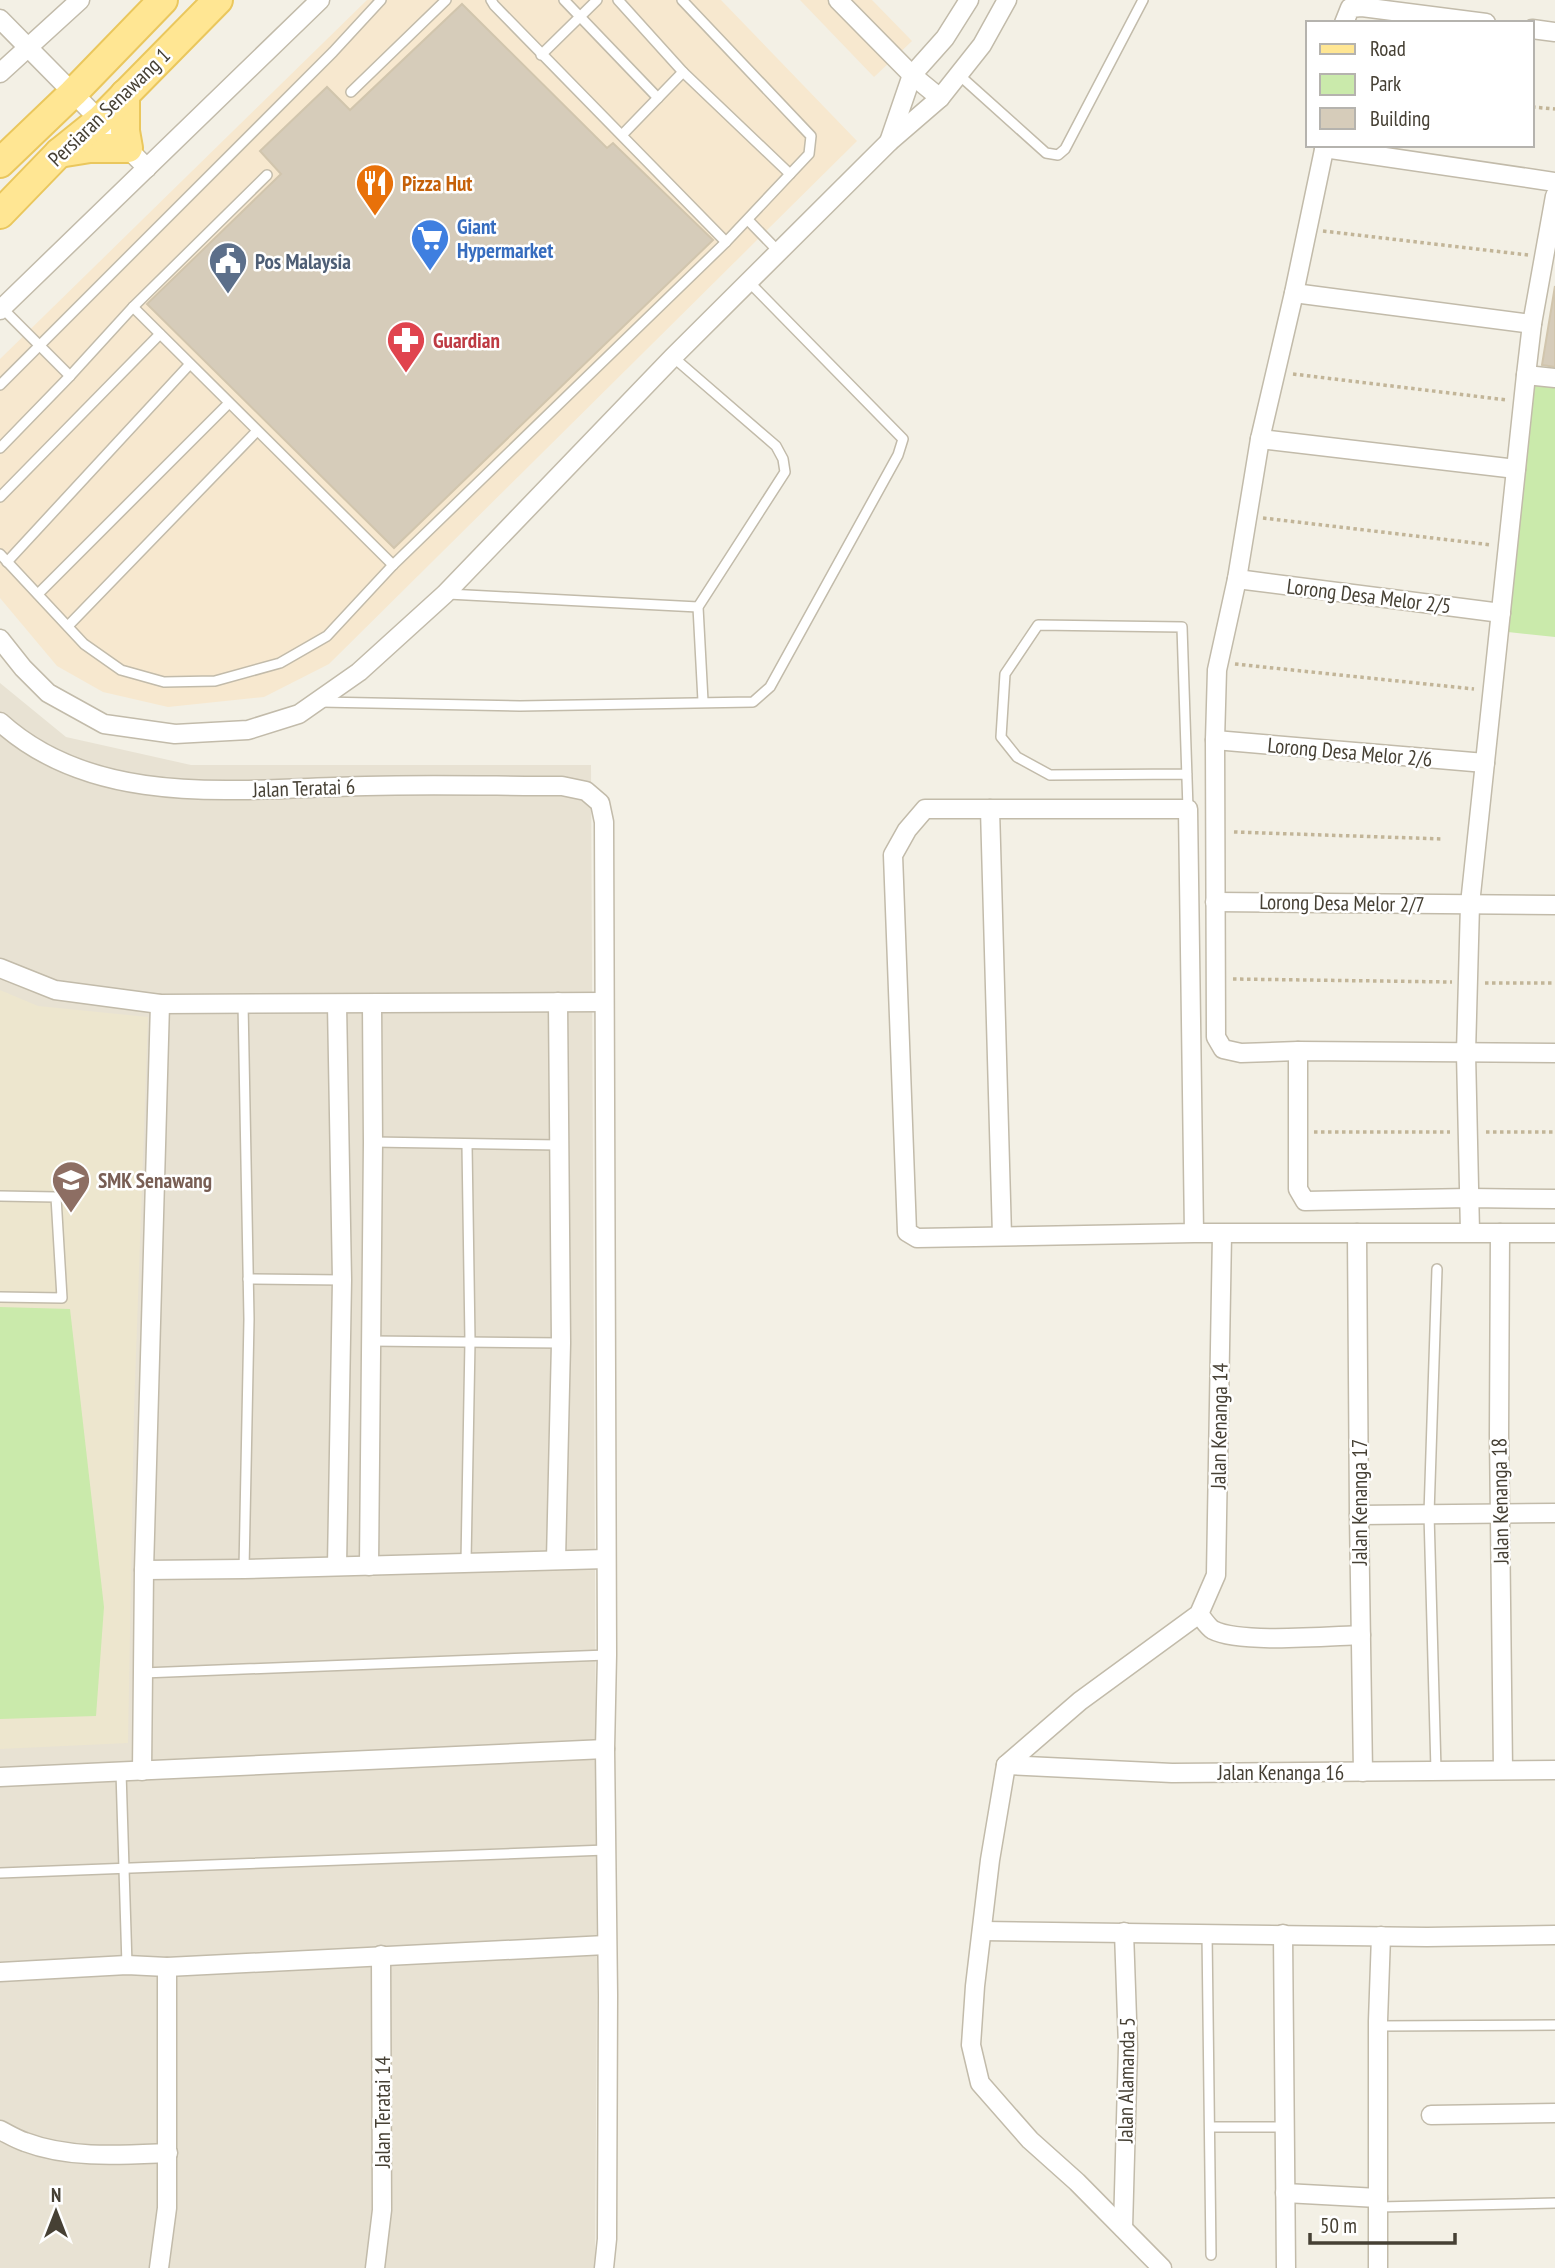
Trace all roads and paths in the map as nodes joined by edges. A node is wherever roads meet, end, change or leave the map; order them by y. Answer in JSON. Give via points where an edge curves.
{"nodes":[{"id":1,"x":79,"y":0,"type":"edge"},
{"id":2,"x":163,"y":0,"type":"edge"},
{"id":3,"x":218,"y":0,"type":"edge"},
{"id":4,"x":320,"y":0,"type":"edge"},
{"id":5,"x":381,"y":0,"type":"edge"},
{"id":6,"x":446,"y":0,"type":"edge"},
{"id":7,"x":564,"y":0,"type":"edge"},
{"id":8,"x":597,"y":0,"type":"edge"},
{"id":9,"x":618,"y":0,"type":"edge"},
{"id":10,"x":682,"y":0,"type":"edge"},
{"id":11,"x":838,"y":0,"type":"edge"},
{"id":12,"x":969,"y":0,"type":"edge"},
{"id":13,"x":1007,"y":0,"type":"edge"},
{"id":14,"x":1143,"y":0,"type":"edge"},
{"id":15,"x":495,"y":2,"type":"edge"},
{"id":16,"x":1347,"y":15,"type":"edge"},
{"id":17,"x":580,"y":16,"type":"junction"},
{"id":18,"x":0,"y":19,"type":"edge"},
{"id":19,"x":1471,"y":21,"type":"edge"},
{"id":20,"x":1534,"y":29,"type":"edge"},
{"id":21,"x":1555,"y":32,"type":"edge"},
{"id":22,"x":28,"y":48,"type":"junction"},
{"id":23,"x":541,"y":55,"type":"junction"},
{"id":24,"x":683,"y":72,"type":"junction"},
{"id":25,"x":0,"y":73,"type":"edge"},
{"id":26,"x":958,"y":74,"type":"junction"},
{"id":27,"x":912,"y":75,"type":"junction"},
{"id":28,"x":351,"y":92,"type":"dead end"},
{"id":29,"x":73,"y":93,"type":"junction"},
{"id":30,"x":125,"y":94,"type":"junction"},
{"id":31,"x":658,"y":98,"type":"junction"},
{"id":32,"x":940,"y":98,"type":"junction"},
{"id":33,"x":1534,"y":107,"type":"edge"},
{"id":34,"x":1555,"y":109,"type":"edge"},
{"id":35,"x":100,"y":120,"type":"junction"},
{"id":36,"x":622,"y":135,"type":"junction"},
{"id":37,"x":889,"y":142,"type":"junction"},
{"id":38,"x":1324,"y":147,"type":"edge"},
{"id":39,"x":1330,"y":147,"type":"edge"},
{"id":40,"x":128,"y":148,"type":"junction"},
{"id":41,"x":59,"y":153,"type":"junction"},
{"id":42,"x":0,"y":163,"type":"edge"},
{"id":43,"x":148,"y":168,"type":"junction"},
{"id":44,"x":790,"y":174,"type":"junction"},
{"id":45,"x":267,"y":175,"type":"dead end"},
{"id":46,"x":1555,"y":182,"type":"edge"},
{"id":47,"x":1555,"y":196,"type":"edge"},
{"id":48,"x":0,"y":214,"type":"edge"},
{"id":49,"x":748,"y":220,"type":"junction"},
{"id":50,"x":1307,"y":229,"type":"junction"},
{"id":51,"x":726,"y":242,"type":"junction"},
{"id":52,"x":779,"y":252,"type":"junction"},
{"id":53,"x":1545,"y":257,"type":"junction"},
{"id":54,"x":749,"y":282,"type":"junction"},
{"id":55,"x":1294,"y":293,"type":"junction"},
{"id":56,"x":133,"y":307,"type":"junction"},
{"id":57,"x":1,"y":309,"type":"edge"},
{"id":58,"x":1532,"y":324,"type":"junction"},
{"id":59,"x":160,"y":334,"type":"junction"},
{"id":60,"x":39,"y":345,"type":"junction"},
{"id":61,"x":673,"y":357,"type":"junction"},
{"id":62,"x":190,"y":364,"type":"junction"},
{"id":63,"x":1275,"y":372,"type":"junction"},
{"id":64,"x":1526,"y":375,"type":"junction"},
{"id":65,"x":70,"y":376,"type":"junction"},
{"id":66,"x":1555,"y":378,"type":"edge"},
{"id":67,"x":0,"y":385,"type":"edge"},
{"id":68,"x":1523,"y":402,"type":"junction"},
{"id":69,"x":229,"y":403,"type":"junction"},
{"id":70,"x":257,"y":431,"type":"junction"},
{"id":71,"x":1259,"y":439,"type":"junction"},
{"id":72,"x":0,"y":447,"type":"edge"},
{"id":73,"x":1516,"y":469,"type":"junction"},
{"id":74,"x":0,"y":497,"type":"edge"},
{"id":75,"x":1247,"y":516,"type":"junction"},
{"id":76,"x":1508,"y":547,"type":"junction"},
{"id":77,"x":0,"y":554,"type":"edge"},
{"id":78,"x":7,"y":562,"type":"junction"},
{"id":79,"x":393,"y":565,"type":"junction"},
{"id":80,"x":1237,"y":579,"type":"junction"},
{"id":81,"x":38,"y":594,"type":"junction"},
{"id":82,"x":445,"y":594,"type":"junction"},
{"id":83,"x":698,"y":607,"type":"junction"},
{"id":84,"x":1501,"y":613,"type":"junction"},
{"id":85,"x":68,"y":626,"type":"junction"},
{"id":86,"x":0,"y":639,"type":"edge"},
{"id":87,"x":1219,"y":662,"type":"junction"},
{"id":88,"x":1492,"y":691,"type":"junction"},
{"id":89,"x":703,"y":701,"type":"junction"},
{"id":90,"x":315,"y":702,"type":"junction"},
{"id":91,"x":0,"y":722,"type":"edge"},
{"id":92,"x":1214,"y":740,"type":"junction"},
{"id":93,"x":1485,"y":763,"type":"junction"},
{"id":94,"x":1187,"y":774,"type":"junction"},
{"id":95,"x":990,"y":809,"type":"junction"},
{"id":96,"x":1188,"y":809,"type":"junction"},
{"id":97,"x":1214,"y":832,"type":"junction"},
{"id":98,"x":1443,"y":839,"type":"dead end"},
{"id":99,"x":1214,"y":902,"type":"junction"},
{"id":100,"x":1470,"y":905,"type":"junction"},
{"id":101,"x":1555,"y":905,"type":"edge"},
{"id":102,"x":0,"y":968,"type":"edge"},
{"id":103,"x":1216,"y":978,"type":"junction"},
{"id":104,"x":1468,"y":983,"type":"junction"},
{"id":105,"x":1555,"y":983,"type":"edge"},
{"id":106,"x":558,"y":1002,"type":"junction"},
{"id":107,"x":604,"y":1002,"type":"junction"},
{"id":108,"x":243,"y":1003,"type":"junction"},
{"id":109,"x":160,"y":1004,"type":"junction"},
{"id":110,"x":337,"y":1004,"type":"junction"},
{"id":111,"x":372,"y":1004,"type":"junction"},
{"id":112,"x":1298,"y":1051,"type":"junction"},
{"id":113,"x":1466,"y":1053,"type":"junction"},
{"id":114,"x":1555,"y":1053,"type":"edge"},
{"id":115,"x":1298,"y":1131,"type":"junction"},
{"id":116,"x":1468,"y":1132,"type":"junction"},
{"id":117,"x":1555,"y":1132,"type":"edge"},
{"id":118,"x":373,"y":1142,"type":"junction"},
{"id":119,"x":467,"y":1145,"type":"junction"},
{"id":120,"x":559,"y":1145,"type":"junction"},
{"id":121,"x":0,"y":1196,"type":"edge"},
{"id":122,"x":1469,"y":1198,"type":"junction"},
{"id":123,"x":1555,"y":1199,"type":"edge"},
{"id":124,"x":1470,"y":1232,"type":"junction"},
{"id":125,"x":1194,"y":1233,"type":"junction"},
{"id":126,"x":1357,"y":1233,"type":"junction"},
{"id":127,"x":1500,"y":1233,"type":"junction"},
{"id":128,"x":1555,"y":1233,"type":"edge"},
{"id":129,"x":1222,"y":1234,"type":"junction"},
{"id":130,"x":1002,"y":1236,"type":"junction"},
{"id":131,"x":1437,"y":1269,"type":"dead end"},
{"id":132,"x":248,"y":1279,"type":"junction"},
{"id":133,"x":342,"y":1280,"type":"junction"},
{"id":134,"x":0,"y":1297,"type":"edge"},
{"id":135,"x":370,"y":1341,"type":"junction"},
{"id":136,"x":470,"y":1341,"type":"junction"},
{"id":137,"x":561,"y":1343,"type":"junction"},
{"id":138,"x":1555,"y":1513,"type":"edge"},
{"id":139,"x":1429,"y":1514,"type":"junction"},
{"id":140,"x":1500,"y":1514,"type":"junction"},
{"id":141,"x":1359,"y":1515,"type":"junction"},
{"id":142,"x":606,"y":1559,"type":"junction"},
{"id":143,"x":556,"y":1560,"type":"junction"},
{"id":144,"x":466,"y":1562,"type":"junction"},
{"id":145,"x":337,"y":1566,"type":"junction"},
{"id":146,"x":369,"y":1566,"type":"junction"},
{"id":147,"x":244,"y":1569,"type":"junction"},
{"id":148,"x":144,"y":1570,"type":"junction"},
{"id":149,"x":1199,"y":1614,"type":"junction"},
{"id":150,"x":1362,"y":1635,"type":"junction"},
{"id":151,"x":607,"y":1655,"type":"junction"},
{"id":152,"x":143,"y":1673,"type":"junction"},
{"id":153,"x":605,"y":1749,"type":"junction"},
{"id":154,"x":1006,"y":1765,"type":"junction"},
{"id":155,"x":1436,"y":1770,"type":"junction"},
{"id":156,"x":1503,"y":1770,"type":"junction"},
{"id":157,"x":1555,"y":1770,"type":"edge"},
{"id":158,"x":121,"y":1772,"type":"junction"},
{"id":159,"x":142,"y":1772,"type":"junction"},
{"id":160,"x":1363,"y":1772,"type":"junction"},
{"id":161,"x":0,"y":1777,"type":"edge"},
{"id":162,"x":606,"y":1850,"type":"junction"},
{"id":163,"x":125,"y":1868,"type":"junction"},
{"id":164,"x":0,"y":1873,"type":"edge"},
{"id":165,"x":982,"y":1931,"type":"junction"},
{"id":166,"x":1124,"y":1932,"type":"junction"},
{"id":167,"x":1207,"y":1933,"type":"junction"},
{"id":168,"x":1283,"y":1934,"type":"junction"},
{"id":169,"x":1555,"y":1935,"type":"edge"},
{"id":170,"x":1381,"y":1936,"type":"junction"},
{"id":171,"x":606,"y":1945,"type":"junction"},
{"id":172,"x":381,"y":1955,"type":"junction"},
{"id":173,"x":127,"y":1965,"type":"junction"},
{"id":174,"x":167,"y":1966,"type":"junction"},
{"id":175,"x":0,"y":1972,"type":"edge"},
{"id":176,"x":1555,"y":2025,"type":"edge"},
{"id":177,"x":1378,"y":2026,"type":"junction"},
{"id":178,"x":1555,"y":2113,"type":"edge"},
{"id":179,"x":1431,"y":2115,"type":"dead end"},
{"id":180,"x":1210,"y":2127,"type":"junction"},
{"id":181,"x":1284,"y":2127,"type":"junction"},
{"id":182,"x":0,"y":2130,"type":"edge"},
{"id":183,"x":168,"y":2153,"type":"junction"},
{"id":184,"x":1285,"y":2193,"type":"junction"},
{"id":185,"x":1378,"y":2202,"type":"junction"},
{"id":186,"x":1555,"y":2203,"type":"edge"},
{"id":187,"x":1123,"y":2228,"type":"junction"},
{"id":188,"x":1211,"y":2255,"type":"dead end"},
{"id":189,"x":159,"y":2268,"type":"edge"},
{"id":190,"x":375,"y":2268,"type":"edge"},
{"id":191,"x":604,"y":2268,"type":"edge"},
{"id":192,"x":1162,"y":2268,"type":"edge"},
{"id":193,"x":1286,"y":2268,"type":"edge"},
{"id":194,"x":1378,"y":2268,"type":"edge"}],
"edges":[{"from":1,"to":22,"type":"street"},
{"from":2,"to":29,"type":"main road","name":"Persiaran Senawang 1"},
{"from":3,"to":30,"type":"main road","name":"Persiaran Senawang 1"},
{"from":4,"to":43,"type":"street"},
{"from":5,"to":60,"type":"lane"},
{"from":6,"to":28,"type":"lane"},
{"from":7,"to":17,"type":"lane"},
{"from":8,"to":17,"type":"lane"},
{"from":9,"to":24,"type":"lane"},
{"from":10,"to":44,"type":"lane","via":[[811,136],[809,154]]},
{"from":11,"to":27,"type":"street"},
{"from":12,"to":27,"type":"street"},
{"from":13,"to":26,"type":"street","via":[[982,45]]},
{"from":14,"to":26,"type":"lane","via":[[1058,155],[1046,153]]},
{"from":15,"to":23,"type":"lane"},
{"from":16,"to":19,"type":"street","via":[[1363,7]]},
{"from":17,"to":23,"type":"lane"},
{"from":17,"to":31,"type":"lane"},
{"from":18,"to":22,"type":"street"},
{"from":20,"to":21,"type":"street"},
{"from":22,"to":25,"type":"street"},
{"from":22,"to":29,"type":"street"},
{"from":23,"to":36,"type":"lane"},
{"from":24,"to":31,"type":"lane"},
{"from":24,"to":44,"type":"lane"},
{"from":26,"to":32,"type":"street"},
{"from":27,"to":32,"type":"street"},
{"from":27,"to":37,"type":"street"},
{"from":29,"to":35,"type":"street"},
{"from":29,"to":42,"type":"main road","name":"Persiaran Senawang 1"},
{"from":30,"to":35,"type":"main road","name":"Persiaran Senawang 1"},
{"from":30,"to":40,"type":"main road"},
{"from":31,"to":36,"type":"lane"},
{"from":32,"to":37,"type":"street"},
{"from":33,"to":34,"type":"path"},
{"from":35,"to":40,"type":"street"},
{"from":35,"to":41,"type":"main road","name":"Persiaran Senawang 1"},
{"from":36,"to":51,"type":"lane"},
{"from":37,"to":52,"type":"street"},
{"from":38,"to":50,"type":"street"},
{"from":39,"to":46,"type":"street"},
{"from":40,"to":41,"type":"main road"},
{"from":40,"to":43,"type":"street"},
{"from":41,"to":48,"type":"main road","name":"Persiaran Senawang 1"},
{"from":43,"to":57,"type":"street"},
{"from":44,"to":49,"type":"lane"},
{"from":45,"to":56,"type":"lane"},
{"from":47,"to":53,"type":"street"},
{"from":49,"to":51,"type":"lane"},
{"from":49,"to":52,"type":"lane"},
{"from":50,"to":53,"type":"path"},
{"from":50,"to":55,"type":"street"},
{"from":51,"to":79,"type":"lane"},
{"from":52,"to":54,"type":"street"},
{"from":53,"to":58,"type":"street"},
{"from":54,"to":61,"type":"street"},
{"from":54,"to":89,"type":"lane","via":[[887,421],[903,443],[770,687],[753,702]]},
{"from":55,"to":58,"type":"street"},
{"from":55,"to":63,"type":"street"},
{"from":56,"to":59,"type":"lane"},
{"from":56,"to":65,"type":"lane"},
{"from":57,"to":60,"type":"lane"},
{"from":58,"to":64,"type":"street"},
{"from":59,"to":62,"type":"lane"},
{"from":59,"to":74,"type":"lane"},
{"from":60,"to":65,"type":"lane"},
{"from":60,"to":67,"type":"lane"},
{"from":61,"to":82,"type":"street"},
{"from":61,"to":83,"type":"lane","via":[[776,446],[785,472]]},
{"from":62,"to":69,"type":"lane"},
{"from":62,"to":78,"type":"lane"},
{"from":63,"to":68,"type":"path"},
{"from":63,"to":71,"type":"street"},
{"from":64,"to":66,"type":"street"},
{"from":64,"to":68,"type":"street"},
{"from":65,"to":72,"type":"lane"},
{"from":68,"to":73,"type":"street"},
{"from":69,"to":70,"type":"lane"},
{"from":69,"to":81,"type":"lane"},
{"from":70,"to":79,"type":"lane"},
{"from":70,"to":85,"type":"lane"},
{"from":71,"to":73,"type":"street"},
{"from":71,"to":75,"type":"street"},
{"from":73,"to":76,"type":"street"},
{"from":75,"to":76,"type":"path"},
{"from":75,"to":80,"type":"street"},
{"from":76,"to":84,"type":"street"},
{"from":77,"to":78,"type":"lane"},
{"from":78,"to":81,"type":"lane"},
{"from":79,"to":85,"type":"lane","via":[[327,636],[280,663],[215,681],[164,682],[121,670],[84,644]]},
{"from":80,"to":84,"type":"street","name":"Lorong Desa Melor 2/5"},
{"from":80,"to":87,"type":"street"},
{"from":81,"to":85,"type":"lane"},
{"from":82,"to":83,"type":"lane"},
{"from":82,"to":90,"type":"street","via":[[359,672]]},
{"from":83,"to":89,"type":"lane"},
{"from":84,"to":88,"type":"street"},
{"from":86,"to":90,"type":"street","via":[[48,693],[104,724],[175,734],[247,730],[299,714]]},
{"from":87,"to":88,"type":"path"},
{"from":87,"to":92,"type":"street"},
{"from":88,"to":93,"type":"street"},
{"from":89,"to":90,"type":"lane","via":[[520,706]]},
{"from":91,"to":107,"type":"street","name":"Jalan Teratai 6","via":[[66,765],[140,785],[228,790],[562,786],[586,791],[600,803],[604,822]]},
{"from":92,"to":93,"type":"street","name":"Lorong Desa Melor 2/6"},
{"from":92,"to":97,"type":"street"},
{"from":93,"to":100,"type":"street"},
{"from":94,"to":94,"type":"lane","via":[[1182,627],[1038,625],[1005,674],[1001,737],[1017,757],[1050,775]]},
{"from":94,"to":96,"type":"lane"},
{"from":95,"to":96,"type":"street"},
{"from":95,"to":130,"type":"street"},
{"from":95,"to":130,"type":"street","via":[[925,809],[893,855],[907,1232],[917,1238]]},
{"from":96,"to":125,"type":"street"},
{"from":97,"to":98,"type":"path"},
{"from":97,"to":99,"type":"street"},
{"from":99,"to":100,"type":"street","name":"Lorong Desa Melor 2/7"},
{"from":99,"to":103,"type":"street"},
{"from":100,"to":101,"type":"street","name":"Lorong Desa Melor 2/7"},
{"from":100,"to":104,"type":"street"},
{"from":102,"to":109,"type":"street","via":[[55,990]]},
{"from":103,"to":104,"type":"path"},
{"from":103,"to":112,"type":"street","via":[[1216,1037],[1223,1049],[1241,1053]]},
{"from":104,"to":105,"type":"path"},
{"from":104,"to":113,"type":"street"},
{"from":106,"to":107,"type":"street"},
{"from":106,"to":111,"type":"street"},
{"from":106,"to":120,"type":"street"},
{"from":107,"to":142,"type":"street"},
{"from":108,"to":109,"type":"street"},
{"from":108,"to":110,"type":"street"},
{"from":108,"to":132,"type":"lane"},
{"from":109,"to":148,"type":"street"},
{"from":110,"to":111,"type":"street"},
{"from":110,"to":133,"type":"street"},
{"from":111,"to":118,"type":"street"},
{"from":112,"to":113,"type":"street"},
{"from":112,"to":115,"type":"street"},
{"from":113,"to":114,"type":"street"},
{"from":113,"to":116,"type":"street"},
{"from":115,"to":116,"type":"path"},
{"from":115,"to":122,"type":"street","via":[[1298,1189],[1306,1201]]},
{"from":116,"to":117,"type":"path"},
{"from":116,"to":122,"type":"street"},
{"from":118,"to":119,"type":"lane"},
{"from":118,"to":135,"type":"street"},
{"from":119,"to":120,"type":"lane"},
{"from":119,"to":136,"type":"lane"},
{"from":120,"to":137,"type":"street"},
{"from":121,"to":134,"type":"lane","via":[[56,1197],[62,1298]]},
{"from":122,"to":123,"type":"street"},
{"from":122,"to":124,"type":"street"},
{"from":124,"to":126,"type":"street"},
{"from":124,"to":127,"type":"street"},
{"from":125,"to":129,"type":"street"},
{"from":125,"to":130,"type":"street"},
{"from":126,"to":129,"type":"street"},
{"from":126,"to":141,"type":"street","name":"Jalan Kenanga 17"},
{"from":127,"to":128,"type":"street"},
{"from":127,"to":140,"type":"street","name":"Jalan Kenanga 18"},
{"from":129,"to":149,"type":"street","name":"Jalan Kenanga 14","via":[[1216,1575]]},
{"from":131,"to":139,"type":"lane"},
{"from":132,"to":133,"type":"lane"},
{"from":132,"to":147,"type":"lane"},
{"from":133,"to":145,"type":"street"},
{"from":135,"to":136,"type":"lane"},
{"from":135,"to":146,"type":"street"},
{"from":136,"to":137,"type":"lane"},
{"from":136,"to":144,"type":"lane"},
{"from":137,"to":143,"type":"street"},
{"from":138,"to":140,"type":"street"},
{"from":139,"to":140,"type":"street"},
{"from":139,"to":141,"type":"street"},
{"from":139,"to":155,"type":"lane"},
{"from":140,"to":156,"type":"street","name":"Jalan Kenanga 18"},
{"from":141,"to":150,"type":"street","name":"Jalan Kenanga 17"},
{"from":142,"to":143,"type":"street"},
{"from":142,"to":151,"type":"street"},
{"from":143,"to":144,"type":"street"},
{"from":144,"to":146,"type":"street"},
{"from":145,"to":146,"type":"street"},
{"from":145,"to":147,"type":"street"},
{"from":147,"to":148,"type":"street"},
{"from":148,"to":152,"type":"street"},
{"from":149,"to":150,"type":"street","via":[[1212,1629],[1231,1635]]},
{"from":149,"to":154,"type":"street","via":[[1080,1701]]},
{"from":150,"to":160,"type":"street","name":"Jalan Kenanga 17"},
{"from":151,"to":152,"type":"lane"},
{"from":151,"to":153,"type":"street"},
{"from":152,"to":159,"type":"street"},
{"from":153,"to":159,"type":"street"},
{"from":153,"to":162,"type":"street"},
{"from":154,"to":160,"type":"street","name":"Jalan Kenanga 16","via":[[1172,1773]]},
{"from":154,"to":165,"type":"street"},
{"from":155,"to":156,"type":"street","name":"Jalan Kenanga 16"},
{"from":155,"to":160,"type":"street","name":"Jalan Kenanga 16"},
{"from":156,"to":157,"type":"street","name":"Jalan Kenanga 16"},
{"from":158,"to":159,"type":"street"},
{"from":158,"to":161,"type":"street"},
{"from":158,"to":163,"type":"lane"},
{"from":162,"to":163,"type":"lane"},
{"from":162,"to":171,"type":"street"},
{"from":163,"to":164,"type":"lane"},
{"from":163,"to":173,"type":"lane"},
{"from":165,"to":166,"type":"street"},
{"from":165,"to":187,"type":"street","via":[[971,2045],[980,2083],[1030,2140]]},
{"from":166,"to":167,"type":"street"},
{"from":166,"to":187,"type":"street","name":"Jalan Alamanda 5","via":[[1128,2047]]},
{"from":167,"to":168,"type":"street"},
{"from":167,"to":180,"type":"lane"},
{"from":168,"to":170,"type":"street"},
{"from":168,"to":181,"type":"street"},
{"from":169,"to":170,"type":"street"},
{"from":170,"to":177,"type":"street"},
{"from":171,"to":172,"type":"street"},
{"from":171,"to":191,"type":"street"},
{"from":172,"to":174,"type":"street"},
{"from":172,"to":190,"type":"street","name":"Jalan Teratai 14","via":[[382,2210]]},
{"from":173,"to":174,"type":"street"},
{"from":173,"to":175,"type":"street"},
{"from":174,"to":183,"type":"street"},
{"from":176,"to":177,"type":"lane"},
{"from":177,"to":185,"type":"street"},
{"from":178,"to":179,"type":"street"},
{"from":180,"to":181,"type":"lane"},
{"from":180,"to":188,"type":"lane"},
{"from":181,"to":184,"type":"street"},
{"from":182,"to":183,"type":"street","via":[[26,2143],[66,2151]]},
{"from":183,"to":189,"type":"street"},
{"from":184,"to":185,"type":"street"},
{"from":184,"to":193,"type":"street"},
{"from":185,"to":186,"type":"lane"},
{"from":185,"to":194,"type":"street"},
{"from":187,"to":192,"type":"street"}]}
